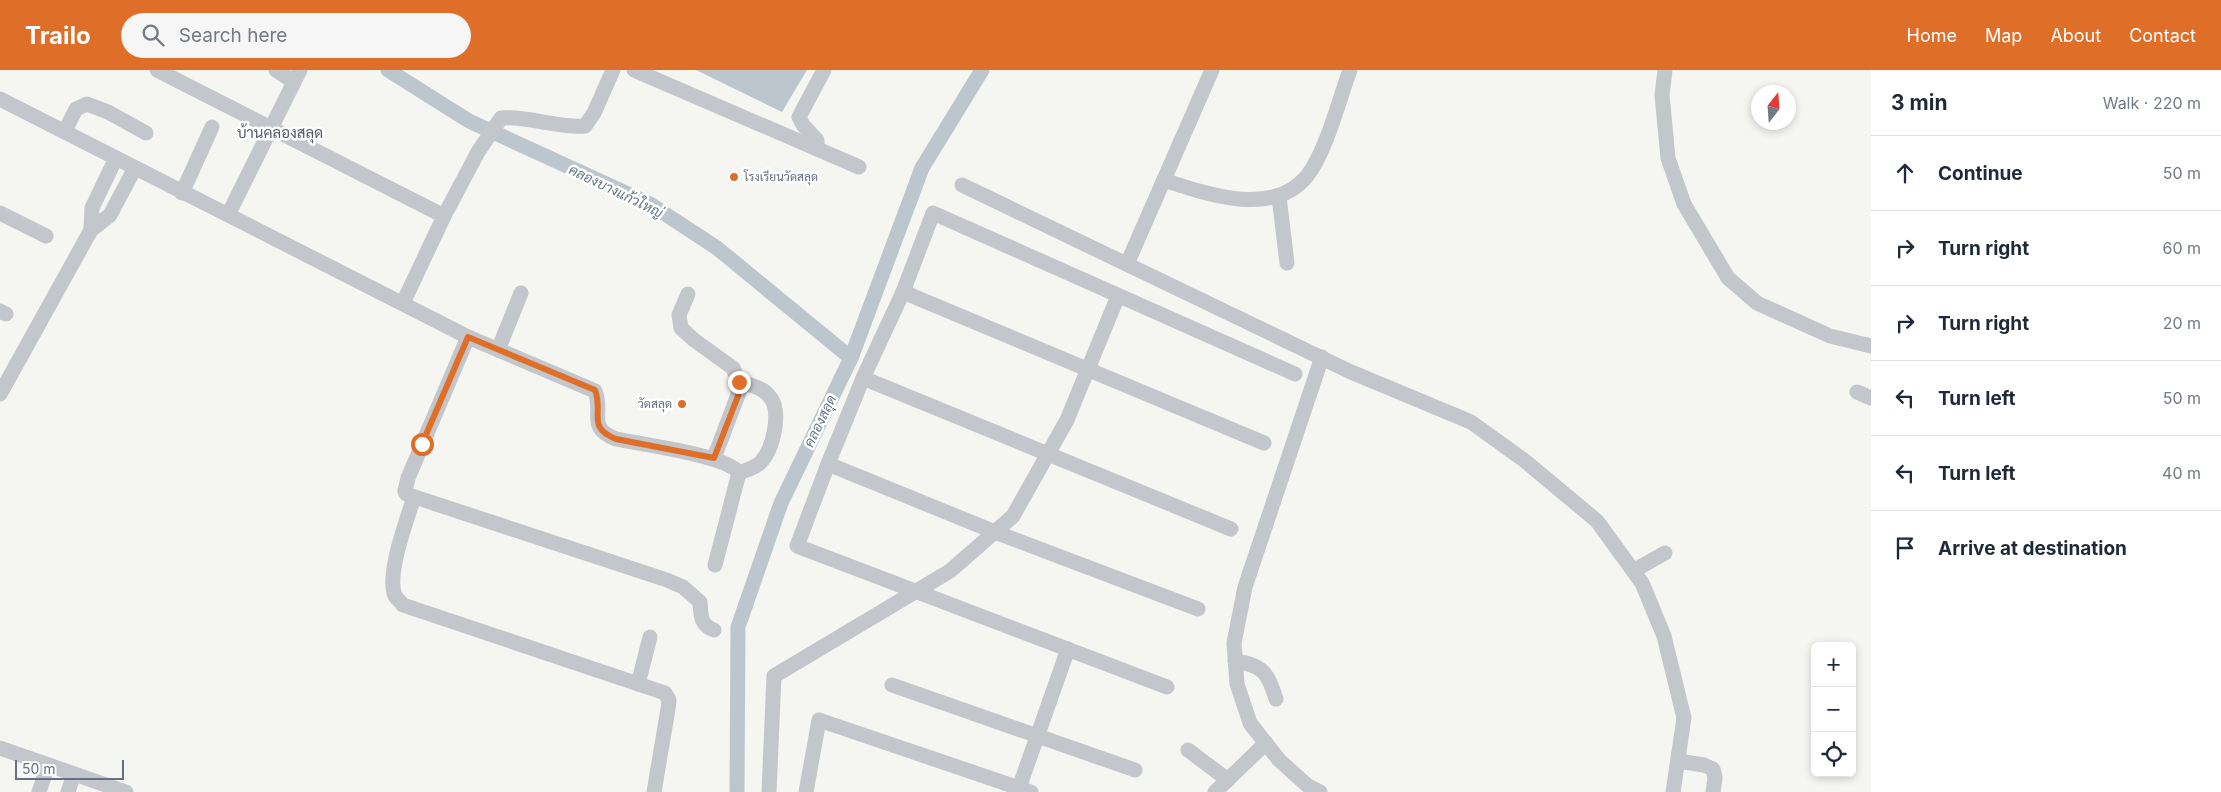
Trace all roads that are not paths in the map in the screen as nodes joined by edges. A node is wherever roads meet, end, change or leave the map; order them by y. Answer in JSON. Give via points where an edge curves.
{"nodes":[{"id":1,"x":156,"y":70,"type":"edge"},
{"id":2,"x":276,"y":70,"type":"edge"},
{"id":3,"x":613,"y":70,"type":"edge"},
{"id":4,"x":634,"y":70,"type":"edge"},
{"id":5,"x":824,"y":70,"type":"edge"},
{"id":6,"x":1212,"y":70,"type":"edge"},
{"id":7,"x":1350,"y":70,"type":"edge"},
{"id":8,"x":1665,"y":70,"type":"edge"},
{"id":9,"x":297,"y":76,"type":"edge"},
{"id":10,"x":0,"y":99,"type":"edge"},
{"id":11,"x":212,"y":127,"type":"dead end"},
{"id":12,"x":270,"y":129,"type":"junction"},
{"id":13,"x":65,"y":131,"type":"junction"},
{"id":14,"x":146,"y":133,"type":"dead end"},
{"id":15,"x":817,"y":149,"type":"junction"},
{"id":16,"x":116,"y":158,"type":"junction"},
{"id":17,"x":859,"y":167,"type":"dead end"},
{"id":18,"x":135,"y":168,"type":"junction"},
{"id":19,"x":1164,"y":180,"type":"junction"},
{"id":20,"x":962,"y":185,"type":"dead end"},
{"id":21,"x":182,"y":193,"type":"junction"},
{"id":22,"x":1279,"y":197,"type":"junction"},
{"id":23,"x":0,"y":213,"type":"edge"},
{"id":24,"x":228,"y":215,"type":"junction"},
{"id":25,"x":444,"y":216,"type":"junction"},
{"id":26,"x":91,"y":230,"type":"junction"},
{"id":27,"x":46,"y":236,"type":"dead end"},
{"id":28,"x":1287,"y":263,"type":"dead end"},
{"id":29,"x":1127,"y":264,"type":"junction"},
{"id":30,"x":902,"y":292,"type":"junction"},
{"id":31,"x":521,"y":293,"type":"dead end"},
{"id":32,"x":688,"y":294,"type":"dead end"},
{"id":33,"x":1118,"y":296,"type":"junction"},
{"id":34,"x":403,"y":303,"type":"junction"},
{"id":35,"x":475,"y":340,"type":"junction"},
{"id":36,"x":1871,"y":346,"type":"edge"},
{"id":37,"x":498,"y":350,"type":"junction"},
{"id":38,"x":1322,"y":357,"type":"junction"},
{"id":39,"x":1088,"y":369,"type":"junction"},
{"id":40,"x":1295,"y":374,"type":"dead end"},
{"id":41,"x":863,"y":378,"type":"junction"},
{"id":42,"x":739,"y":382,"type":"junction"},
{"id":43,"x":0,"y":394,"type":"edge"},
{"id":44,"x":1264,"y":443,"type":"dead end"},
{"id":45,"x":1048,"y":454,"type":"junction"},
{"id":46,"x":714,"y":458,"type":"junction"},
{"id":47,"x":828,"y":464,"type":"junction"},
{"id":48,"x":739,"y":472,"type":"junction"},
{"id":49,"x":414,"y":497,"type":"junction"},
{"id":50,"x":1231,"y":529,"type":"dead end"},
{"id":51,"x":995,"y":532,"type":"junction"},
{"id":52,"x":1665,"y":553,"type":"dead end"},
{"id":53,"x":715,"y":565,"type":"dead end"},
{"id":54,"x":1633,"y":572,"type":"junction"},
{"id":55,"x":917,"y":590,"type":"junction"},
{"id":56,"x":1198,"y":609,"type":"dead end"},
{"id":57,"x":714,"y":630,"type":"dead end"},
{"id":58,"x":650,"y":637,"type":"dead end"},
{"id":59,"x":1068,"y":648,"type":"junction"},
{"id":60,"x":1235,"y":661,"type":"junction"},
{"id":61,"x":638,"y":684,"type":"junction"},
{"id":62,"x":892,"y":685,"type":"dead end"},
{"id":63,"x":1167,"y":687,"type":"dead end"},
{"id":64,"x":1276,"y":699,"type":"dead end"},
{"id":65,"x":1037,"y":737,"type":"junction"},
{"id":66,"x":1266,"y":743,"type":"junction"},
{"id":67,"x":0,"y":748,"type":"edge"},
{"id":68,"x":1188,"y":750,"type":"dead end"},
{"id":69,"x":1678,"y":761,"type":"junction"},
{"id":70,"x":48,"y":765,"type":"junction"},
{"id":71,"x":1134,"y":770,"type":"dead end"},
{"id":72,"x":74,"y":774,"type":"junction"},
{"id":73,"x":1228,"y":780,"type":"junction"},
{"id":74,"x":1025,"y":790,"type":"edge"},
{"id":75,"x":39,"y":792,"type":"edge"},
{"id":76,"x":68,"y":792,"type":"edge"},
{"id":77,"x":126,"y":792,"type":"edge"},
{"id":78,"x":654,"y":792,"type":"edge"},
{"id":79,"x":769,"y":792,"type":"edge"},
{"id":80,"x":806,"y":792,"type":"edge"},
{"id":81,"x":1215,"y":792,"type":"edge"},
{"id":82,"x":1320,"y":792,"type":"edge"},
{"id":83,"x":1673,"y":792,"type":"edge"},
{"id":84,"x":1713,"y":792,"type":"edge"}],
"edges":[{"from":1,"to":12,"type":"street"},
{"from":2,"to":9,"type":"street"},
{"from":3,"to":25,"type":"street","via":[[585,126],[501,118],[478,152]]},
{"from":4,"to":15,"type":"street"},
{"from":5,"to":15,"type":"street","via":[[799,117],[817,140]]},
{"from":6,"to":19,"type":"street"},
{"from":7,"to":22,"type":"street","via":[[1324,142],[1308,175]]},
{"from":8,"to":36,"type":"street","via":[[1662,95],[1668,158],[1684,204],[1728,278],[1757,303],[1830,336]]},
{"from":9,"to":12,"type":"street"},
{"from":10,"to":13,"type":"street"},
{"from":11,"to":21,"type":"street"},
{"from":12,"to":24,"type":"street"},
{"from":12,"to":25,"type":"street"},
{"from":13,"to":14,"type":"street","via":[[76,109],[87,104]]},
{"from":13,"to":16,"type":"street"},
{"from":15,"to":17,"type":"street"},
{"from":16,"to":18,"type":"street"},
{"from":16,"to":26,"type":"street","via":[[92,208]]},
{"from":18,"to":21,"type":"street"},
{"from":18,"to":26,"type":"street","via":[[110,215]]},
{"from":19,"to":22,"type":"street","via":[[1205,194],[1256,200]]},
{"from":19,"to":29,"type":"street"},
{"from":20,"to":29,"type":"street"},
{"from":21,"to":24,"type":"street"},
{"from":22,"to":28,"type":"street"},
{"from":23,"to":27,"type":"street"},
{"from":24,"to":34,"type":"street"},
{"from":25,"to":34,"type":"street"},
{"from":26,"to":43,"type":"street"},
{"from":29,"to":38,"type":"street"},
{"from":30,"to":33,"type":"street","via":[[933,213]]},
{"from":30,"to":39,"type":"street"},
{"from":30,"to":41,"type":"street"},
{"from":31,"to":37,"type":"street"},
{"from":32,"to":42,"type":"street","via":[[679,314],[681,328],[733,368]]},
{"from":33,"to":39,"type":"street"},
{"from":33,"to":40,"type":"street"},
{"from":34,"to":35,"type":"street"},
{"from":35,"to":37,"type":"street"},
{"from":35,"to":49,"type":"street","via":[[408,478],[405,492]]},
{"from":37,"to":46,"type":"street","via":[[595,390],[598,425],[605,435]]},
{"from":38,"to":54,"type":"street","via":[[1381,386],[1471,422],[1525,461],[1597,521]]},
{"from":38,"to":60,"type":"street","via":[[1245,587],[1234,643]]},
{"from":39,"to":44,"type":"street"},
{"from":39,"to":45,"type":"street","via":[[1068,420]]},
{"from":41,"to":45,"type":"street"},
{"from":41,"to":47,"type":"street"},
{"from":42,"to":46,"type":"street","via":[[741,387]]},
{"from":42,"to":48,"type":"street","via":[[769,395],[777,422],[762,461]]},
{"from":45,"to":50,"type":"street"},
{"from":45,"to":51,"type":"street","via":[[1013,516]]},
{"from":46,"to":48,"type":"street"},
{"from":47,"to":51,"type":"street"},
{"from":47,"to":55,"type":"street","via":[[797,546]]},
{"from":48,"to":53,"type":"street"},
{"from":49,"to":57,"type":"street","via":[[683,587],[700,602],[702,623]]},
{"from":49,"to":61,"type":"street","via":[[397,553],[393,582],[396,596],[403,605]]},
{"from":51,"to":55,"type":"street","via":[[950,571]]},
{"from":51,"to":56,"type":"street"},
{"from":52,"to":54,"type":"street"},
{"from":54,"to":69,"type":"street","via":[[1642,583],[1664,636],[1684,718]]},
{"from":55,"to":59,"type":"street"},
{"from":55,"to":79,"type":"street","via":[[774,676]]},
{"from":58,"to":61,"type":"street"},
{"from":59,"to":63,"type":"street"},
{"from":59,"to":65,"type":"street"},
{"from":60,"to":64,"type":"street","via":[[1250,663],[1263,670]]},
{"from":60,"to":66,"type":"street","via":[[1237,684],[1250,723]]},
{"from":61,"to":78,"type":"street","via":[[665,693],[669,700]]},
{"from":62,"to":65,"type":"street"},
{"from":65,"to":71,"type":"street"},
{"from":65,"to":74,"type":"street"},
{"from":66,"to":73,"type":"street"},
{"from":66,"to":82,"type":"street","via":[[1279,760],[1308,786]]},
{"from":67,"to":70,"type":"street"},
{"from":68,"to":73,"type":"street"},
{"from":69,"to":83,"type":"street"},
{"from":69,"to":84,"type":"street","via":[[1713,769]]},
{"from":70,"to":72,"type":"street"},
{"from":70,"to":75,"type":"street"},
{"from":72,"to":76,"type":"street"},
{"from":72,"to":77,"type":"street"},
{"from":73,"to":81,"type":"street"},
{"from":74,"to":80,"type":"street","via":[[819,720]]}]}
